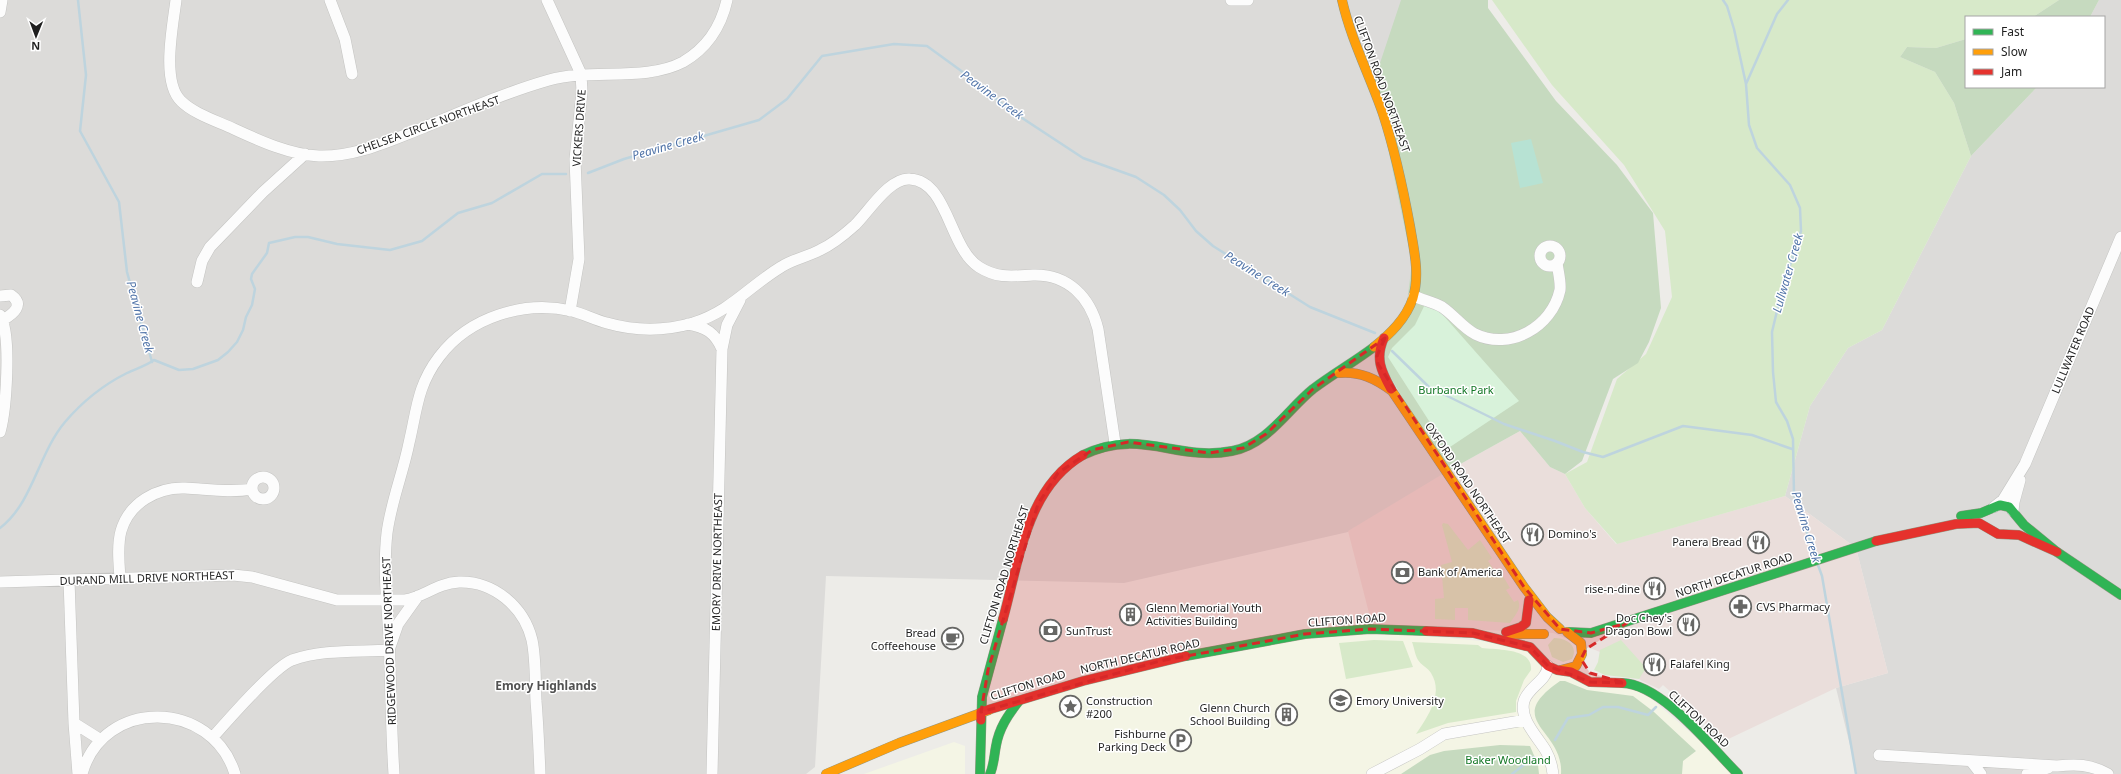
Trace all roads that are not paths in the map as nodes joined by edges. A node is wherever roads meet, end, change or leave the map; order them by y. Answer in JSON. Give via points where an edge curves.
{"nodes":[{"id":1,"x":2,"y":0,"type":"edge"},
{"id":2,"x":176,"y":0,"type":"edge"},
{"id":3,"x":330,"y":0,"type":"edge"},
{"id":4,"x":547,"y":0,"type":"edge"},
{"id":5,"x":727,"y":0,"type":"edge"},
{"id":6,"x":1231,"y":0,"type":"edge"},
{"id":7,"x":1248,"y":0,"type":"edge"},
{"id":8,"x":1342,"y":0,"type":"edge"},
{"id":9,"x":0,"y":12,"type":"edge"},
{"id":10,"x":352,"y":74,"type":"dead end"},
{"id":11,"x":581,"y":74,"type":"junction"},
{"id":12,"x":305,"y":154,"type":"junction"},
{"id":13,"x":2121,"y":237,"type":"edge"},
{"id":14,"x":1557,"y":263,"type":"dead end"},
{"id":15,"x":197,"y":282,"type":"dead end"},
{"id":16,"x":748,"y":291,"type":"junction"},
{"id":17,"x":0,"y":296,"type":"edge"},
{"id":18,"x":1414,"y":296,"type":"junction"},
{"id":19,"x":570,"y":311,"type":"junction"},
{"id":20,"x":1,"y":318,"type":"edge"},
{"id":21,"x":687,"y":324,"type":"junction"},
{"id":22,"x":1385,"y":338,"type":"junction"},
{"id":23,"x":722,"y":350,"type":"junction"},
{"id":24,"x":1339,"y":373,"type":"junction"},
{"id":25,"x":1392,"y":392,"type":"junction"},
{"id":26,"x":0,"y":432,"type":"edge"},
{"id":27,"x":1114,"y":443,"type":"junction"},
{"id":28,"x":2025,"y":464,"type":"junction"},
{"id":29,"x":252,"y":489,"type":"dead end"},
{"id":30,"x":1993,"y":509,"type":"junction"},
{"id":31,"x":2015,"y":514,"type":"junction"},
{"id":32,"x":1990,"y":529,"type":"junction"},
{"id":33,"x":1917,"y":531,"type":"junction"},
{"id":34,"x":2007,"y":534,"type":"junction"},
{"id":35,"x":2057,"y":552,"type":"junction"},
{"id":36,"x":120,"y":578,"type":"junction"},
{"id":37,"x":69,"y":580,"type":"junction"},
{"id":38,"x":0,"y":582,"type":"edge"},
{"id":39,"x":1524,"y":587,"type":"junction"},
{"id":40,"x":2121,"y":595,"type":"edge"},
{"id":41,"x":418,"y":596,"type":"junction"},
{"id":42,"x":387,"y":600,"type":"junction"},
{"id":43,"x":1529,"y":600,"type":"junction"},
{"id":44,"x":1627,"y":623,"type":"junction"},
{"id":45,"x":1565,"y":631,"type":"junction"},
{"id":46,"x":1474,"y":633,"type":"junction"},
{"id":47,"x":1498,"y":634,"type":"junction"},
{"id":48,"x":1544,"y":634,"type":"junction"},
{"id":49,"x":389,"y":650,"type":"junction"},
{"id":50,"x":1587,"y":650,"type":"junction"},
{"id":51,"x":1196,"y":654,"type":"joint"},
{"id":52,"x":1178,"y":657,"type":"joint"},
{"id":53,"x":1541,"y":657,"type":"junction"},
{"id":54,"x":1548,"y":666,"type":"junction"},
{"id":55,"x":1565,"y":671,"type":"junction"},
{"id":56,"x":1625,"y":683,"type":"junction"},
{"id":57,"x":1069,"y":685,"type":"joint"},
{"id":58,"x":1019,"y":700,"type":"junction"},
{"id":59,"x":981,"y":712,"type":"junction"},
{"id":60,"x":1526,"y":720,"type":"junction"},
{"id":61,"x":74,"y":723,"type":"junction"},
{"id":62,"x":213,"y":737,"type":"junction"},
{"id":63,"x":101,"y":740,"type":"junction"},
{"id":64,"x":1879,"y":755,"type":"dead end"},
{"id":65,"x":1971,"y":761,"type":"junction"},
{"id":66,"x":2057,"y":766,"type":"junction"},
{"id":67,"x":78,"y":774,"type":"edge"},
{"id":68,"x":82,"y":774,"type":"edge"},
{"id":69,"x":235,"y":774,"type":"edge"},
{"id":70,"x":394,"y":774,"type":"edge"},
{"id":71,"x":540,"y":774,"type":"edge"},
{"id":72,"x":712,"y":774,"type":"edge"},
{"id":73,"x":826,"y":774,"type":"edge"},
{"id":74,"x":980,"y":774,"type":"edge"},
{"id":75,"x":990,"y":774,"type":"edge"},
{"id":76,"x":1372,"y":774,"type":"edge"},
{"id":77,"x":1553,"y":774,"type":"edge"},
{"id":78,"x":1738,"y":774,"type":"edge"},
{"id":79,"x":1981,"y":774,"type":"edge"},
{"id":80,"x":2027,"y":774,"type":"edge"},
{"id":81,"x":2108,"y":774,"type":"edge"}],
"edges":[{"from":1,"to":9,"type":"street"},
{"from":2,"to":12,"type":"street","name":"CHELSEA CIRCLE NORTHEAST","via":[[170,77],[174,92],[181,101],[201,114],[240,131]]},
{"from":3,"to":10,"type":"street","via":[[345,38]]},
{"from":4,"to":11,"type":"street","name":"VICKERS DRIVE"},
{"from":5,"to":11,"type":"street","name":"CHELSEA CIRCLE NORTHEAST","via":[[721,22],[711,38],[695,54],[680,63],[641,72]]},
{"from":6,"to":7,"type":"street"},
{"from":8,"to":18,"type":"main road","name":"CLIFTON ROAD NORTHEAST","via":[[1350,32],[1382,113],[1397,160],[1417,272]]},
{"from":11,"to":12,"type":"street","name":"CHELSEA CIRCLE NORTHEAST","via":[[529,86],[367,149],[339,155]]},
{"from":11,"to":19,"type":"street","name":"VICKERS DRIVE","via":[[582,108],[575,159],[579,259]]},
{"from":12,"to":15,"type":"street","via":[[263,192],[210,247],[202,262]]},
{"from":13,"to":28,"type":"street","name":"LULLWATER ROAD"},
{"from":14,"to":18,"type":"street","via":[[1560,289],[1548,315],[1535,329],[1522,336],[1505,340],[1491,340],[1480,336],[1457,321],[1442,307]]},
{"from":16,"to":21,"type":"street","name":"RIDGEWOOD DRIVE NORTHEAST","via":[[721,311]]},
{"from":16,"to":23,"type":"street","name":"EMORY DRIVE NORTHEAST","via":[[731,316]]},
{"from":16,"to":27,"type":"street","name":"RIDGEWOOD DRIVE NORTHEAST","via":[[786,264],[822,250],[838,239],[891,186],[903,179],[918,180],[933,190],[938,197],[955,237],[968,258],[975,264],[1002,277],[1054,277],[1072,286],[1085,299],[1098,329]]},
{"from":17,"to":20,"type":"street","via":[[11,295],[18,306],[13,314]]},
{"from":18,"to":22,"type":"main road","name":"CLIFTON ROAD NORTHEAST","via":[[1404,316]]},
{"from":19,"to":21,"type":"street","name":"RIDGEWOOD DRIVE NORTHEAST","via":[[627,327],[652,329]]},
{"from":19,"to":42,"type":"street","name":"RIDGEWOOD DRIVE NORTHEAST","via":[[534,308],[497,315],[461,335],[440,356],[420,391],[390,516],[385,565]]},
{"from":20,"to":26,"type":"street","via":[[7,352]]},
{"from":21,"to":23,"type":"street","via":[[709,330]]},
{"from":22,"to":24,"type":"main road","name":"CLIFTON ROAD NORTHEAST"},
{"from":22,"to":25,"type":"main road","name":"OXFORD ROAD NORTHEAST","via":[[1380,345],[1377,359]]},
{"from":23,"to":72,"type":"street","name":"EMORY DRIVE NORTHEAST"},
{"from":24,"to":25,"type":"main road","name":"OXFORD ROAD NORTHEAST","via":[[1346,371],[1363,374]]},
{"from":24,"to":27,"type":"main road","name":"CLIFTON ROAD NORTHEAST","via":[[1313,390],[1266,434],[1243,448],[1209,453],[1149,444]]},
{"from":25,"to":39,"type":"main road","name":"OXFORD ROAD NORTHEAST"},
{"from":27,"to":59,"type":"main road","name":"CLIFTON ROAD NORTHEAST","via":[[1092,450],[1070,462],[1058,473],[1043,494],[1025,541],[988,670]]},
{"from":28,"to":30,"type":"street","name":"LULLWATER ROAD","via":[[2003,500]]},
{"from":28,"to":31,"type":"street","name":"LULLWATER ROAD","via":[[2014,502]]},
{"from":29,"to":36,"type":"street","via":[[238,491],[169,488],[142,500],[125,521],[121,532]]},
{"from":30,"to":31,"type":"main road","name":"NORTH DECATUR ROAD","via":[[2006,506]]},
{"from":30,"to":32,"type":"main road","via":[[1987,521]]},
{"from":30,"to":33,"type":"main road","name":"NORTH DECATUR ROAD","via":[[1939,520]]},
{"from":31,"to":34,"type":"main road","via":[[2015,527]]},
{"from":31,"to":35,"type":"main road","name":"NORTH DECATUR ROAD","via":[[2024,525]]},
{"from":32,"to":33,"type":"main road","name":"NORTH DECATUR ROAD","via":[[1974,523]]},
{"from":32,"to":34,"type":"main road","name":"NORTH DECATUR ROAD","via":[[1998,534]]},
{"from":33,"to":44,"type":"main road","name":"NORTH DECATUR ROAD","via":[[1877,541]]},
{"from":34,"to":35,"type":"main road","name":"NORTH DECATUR ROAD","via":[[2024,536]]},
{"from":35,"to":40,"type":"main road","name":"NORTH DECATUR ROAD"},
{"from":36,"to":37,"type":"street","name":"DURAND MILL DRIVE NORTHEAST"},
{"from":36,"to":42,"type":"street","name":"DURAND MILL DRIVE NORTHEAST","via":[[243,575],[337,600]]},
{"from":37,"to":38,"type":"street","name":"DURAND MILL DRIVE NORTHEAST"},
{"from":37,"to":61,"type":"street"},
{"from":39,"to":43,"type":"main road","name":"OXFORD ROAD NORTHEAST"},
{"from":39,"to":45,"type":"main road","name":"OXFORD ROAD NORTHEAST","via":[[1547,617]]},
{"from":41,"to":42,"type":"street","name":"DURAND MILL DRIVE NORTHEAST","via":[[405,600]]},
{"from":41,"to":49,"type":"street","via":[[398,624]]},
{"from":41,"to":71,"type":"street","via":[[443,584],[460,582],[475,584],[498,593],[513,604],[532,640]]},
{"from":42,"to":49,"type":"street","name":"RIDGEWOOD DRIVE NORTHEAST"},
{"from":43,"to":47,"type":"main road","via":[[1526,622],[1521,627]]},
{"from":43,"to":48,"type":"main road","name":"OXFORD ROAD NORTHEAST"},
{"from":44,"to":45,"type":"main road","name":"NORTH DECATUR ROAD","via":[[1591,633]]},
{"from":44,"to":50,"type":"main road","name":"NORTH DECATUR ROAD"},
{"from":45,"to":48,"type":"main road","via":[[1552,630]]},
{"from":45,"to":50,"type":"main road"},
{"from":46,"to":47,"type":"main road"},
{"from":46,"to":51,"type":"main road","name":"CLIFTON ROAD","via":[[1406,629],[1328,631]]},
{"from":46,"to":53,"type":"main road","via":[[1524,645],[1535,650]]},
{"from":47,"to":48,"type":"main road"},
{"from":48,"to":53,"type":"main road","via":[[1539,644]]},
{"from":49,"to":62,"type":"street","via":[[315,654],[291,660],[275,672]]},
{"from":49,"to":70,"type":"street","name":"RIDGEWOOD DRIVE NORTHEAST"},
{"from":50,"to":55,"type":"main road","via":[[1576,666]]},
{"from":50,"to":56,"type":"main road","via":[[1590,673]]},
{"from":51,"to":52,"type":"main road","name":"NORTH DECATUR ROAD"},
{"from":52,"to":57,"type":"main road","name":"CLIFTON ROAD"},
{"from":53,"to":54,"type":"main road"},
{"from":54,"to":55,"type":"main road","name":"CLIFTON ROAD"},
{"from":54,"to":60,"type":"street","via":[[1545,676],[1527,695],[1523,710]]},
{"from":55,"to":56,"type":"main road","name":"CLIFTON ROAD","via":[[1596,683]]},
{"from":56,"to":78,"type":"main road","name":"CLIFTON ROAD","via":[[1649,691],[1666,702]]},
{"from":57,"to":58,"type":"main road","name":"NORTH DECATUR ROAD"},
{"from":58,"to":59,"type":"main road","name":"NORTH DECATUR ROAD"},
{"from":58,"to":75,"type":"main road","via":[[1005,717],[1000,728]]},
{"from":59,"to":73,"type":"main road","name":"NORTH DECATUR ROAD"},
{"from":59,"to":74,"type":"main road","name":"CLIFTON ROAD"},
{"from":60,"to":76,"type":"street","via":[[1444,734]]},
{"from":60,"to":77,"type":"street","via":[[1546,752]]},
{"from":61,"to":63,"type":"street"},
{"from":61,"to":67,"type":"street"},
{"from":62,"to":63,"type":"street","via":[[189,722],[156,716],[134,720]]},
{"from":62,"to":69,"type":"street","via":[[226,753]]},
{"from":63,"to":68,"type":"street"},
{"from":64,"to":65,"type":"street"},
{"from":65,"to":66,"type":"street"},
{"from":65,"to":79,"type":"street"},
{"from":66,"to":80,"type":"street"},
{"from":66,"to":81,"type":"street","via":[[2086,765]]}]}
